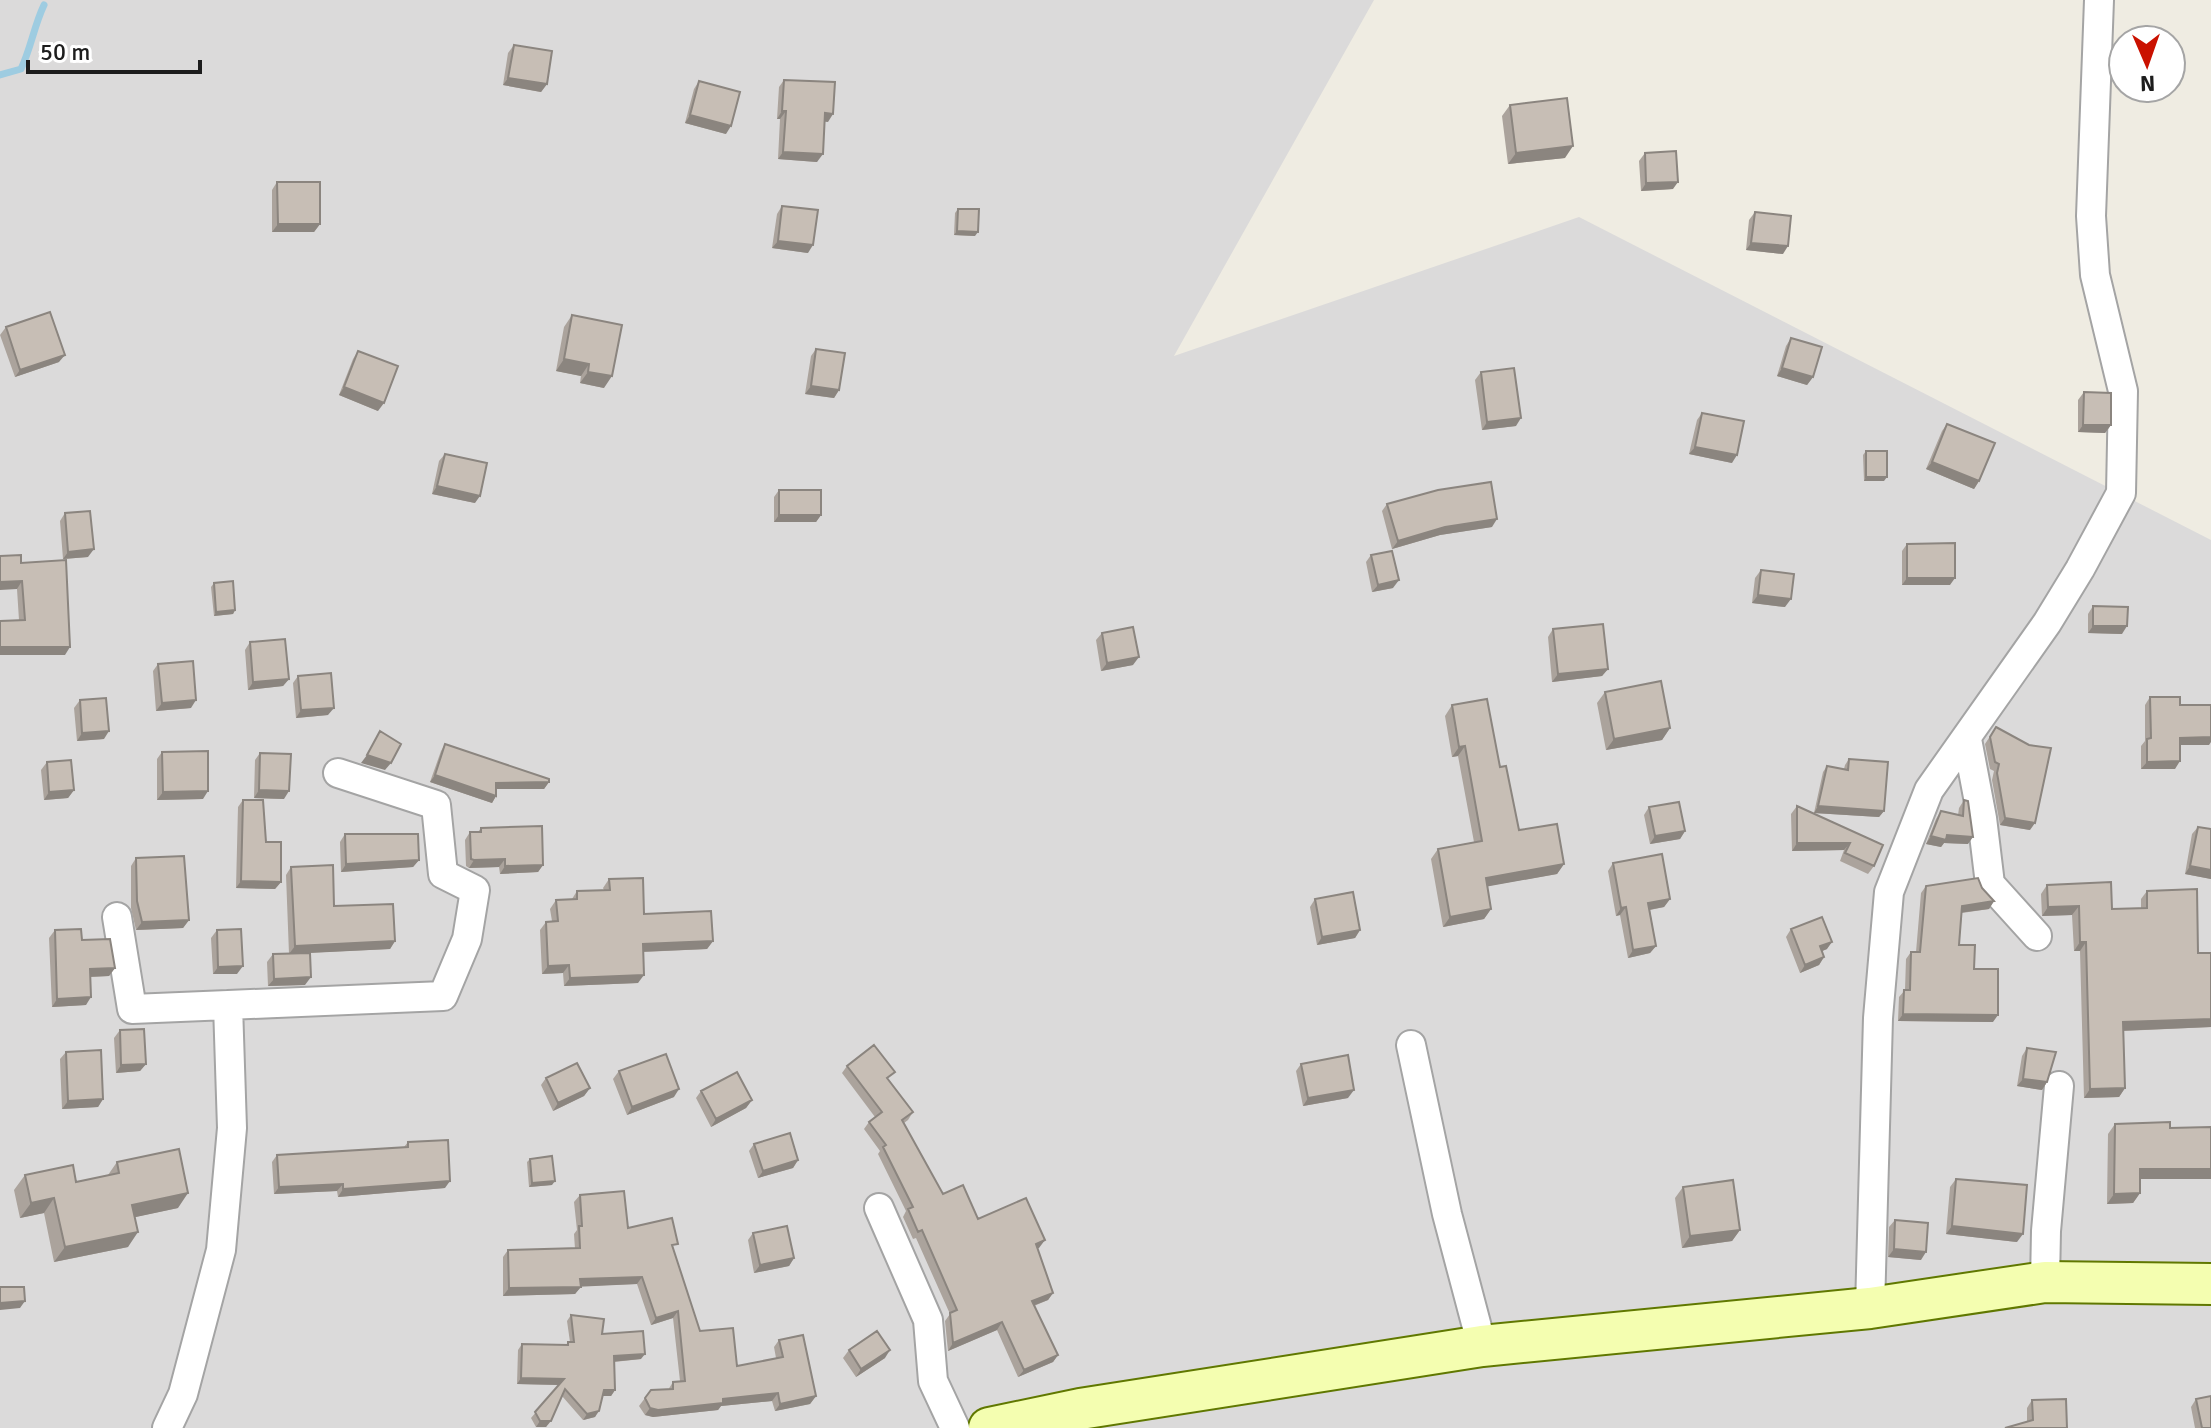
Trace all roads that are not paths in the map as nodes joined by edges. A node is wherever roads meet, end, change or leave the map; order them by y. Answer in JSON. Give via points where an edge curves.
{"nodes":[{"id":1,"x":2099,"y":0,"type":"edge"},
{"id":2,"x":1967,"y":739,"type":"junction"},
{"id":3,"x":338,"y":773,"type":"dead end"},
{"id":4,"x":117,"y":917,"type":"dead end"},
{"id":5,"x":2037,"y":936,"type":"dead end"},
{"id":6,"x":228,"y":1005,"type":"junction"},
{"id":7,"x":1411,"y":1045,"type":"dead end"},
{"id":8,"x":2059,"y":1086,"type":"dead end"},
{"id":9,"x":879,"y":1208,"type":"dead end"},
{"id":10,"x":2045,"y":1282,"type":"junction"},
{"id":11,"x":2211,"y":1284,"type":"edge"},
{"id":12,"x":1870,"y":1308,"type":"junction"},
{"id":13,"x":1482,"y":1346,"type":"junction"},
{"id":14,"x":167,"y":1428,"type":"edge"},
{"id":15,"x":955,"y":1428,"type":"edge"},
{"id":16,"x":989,"y":1428,"type":"edge"}],
"edges":[{"from":1,"to":2,"type":"street","via":[[2091,216],[2095,275],[2123,391],[2121,493],[2060,602]]},
{"from":2,"to":5,"type":"street","via":[[1990,884]]},
{"from":2,"to":12,"type":"street","via":[[1929,790],[1889,892],[1878,1018]]},
{"from":3,"to":6,"type":"street","via":[[436,805],[443,874],[475,890],[467,939],[443,996]]},
{"from":4,"to":6,"type":"street","via":[[132,1009]]},
{"from":6,"to":14,"type":"street","via":[[232,1128],[221,1250],[183,1394]]},
{"from":7,"to":13,"type":"street"},
{"from":8,"to":10,"type":"street"},
{"from":9,"to":15,"type":"street","via":[[928,1320],[933,1381]]},
{"from":10,"to":11,"type":"main road"},
{"from":10,"to":12,"type":"main road"},
{"from":12,"to":13,"type":"main road"},
{"from":13,"to":16,"type":"main road"}]}
